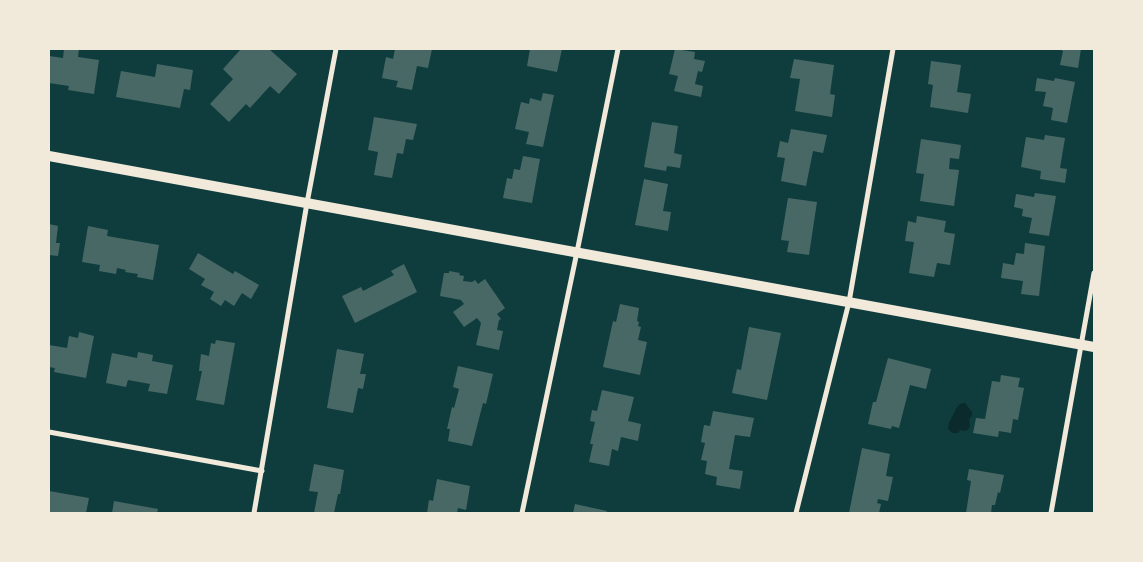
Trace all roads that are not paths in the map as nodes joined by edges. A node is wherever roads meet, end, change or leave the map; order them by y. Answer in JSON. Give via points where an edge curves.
{"nodes":[{"id":1,"x":336,"y":49,"type":"edge"},
{"id":2,"x":618,"y":49,"type":"edge"},
{"id":3,"x":893,"y":49,"type":"edge"},
{"id":4,"x":49,"y":156,"type":"edge"},
{"id":5,"x":307,"y":203,"type":"junction"},
{"id":6,"x":577,"y":252,"type":"junction"},
{"id":7,"x":1094,"y":273,"type":"edge"},
{"id":8,"x":849,"y":302,"type":"junction"},
{"id":9,"x":1082,"y":345,"type":"junction"},
{"id":10,"x":1094,"y":348,"type":"edge"},
{"id":11,"x":49,"y":432,"type":"edge"},
{"id":12,"x":262,"y":471,"type":"junction"},
{"id":13,"x":254,"y":513,"type":"edge"},
{"id":14,"x":522,"y":513,"type":"edge"},
{"id":15,"x":796,"y":513,"type":"edge"},
{"id":16,"x":1051,"y":513,"type":"edge"}],
"edges":[{"from":1,"to":5,"type":"street"},
{"from":2,"to":6,"type":"street"},
{"from":3,"to":8,"type":"street"},
{"from":4,"to":5,"type":"main road"},
{"from":5,"to":6,"type":"main road"},
{"from":5,"to":12,"type":"street"},
{"from":6,"to":8,"type":"main road"},
{"from":6,"to":14,"type":"street"},
{"from":7,"to":9,"type":"street"},
{"from":8,"to":9,"type":"main road"},
{"from":8,"to":15,"type":"street"},
{"from":9,"to":10,"type":"main road"},
{"from":9,"to":16,"type":"street"},
{"from":11,"to":12,"type":"street"},
{"from":12,"to":13,"type":"street"}]}
